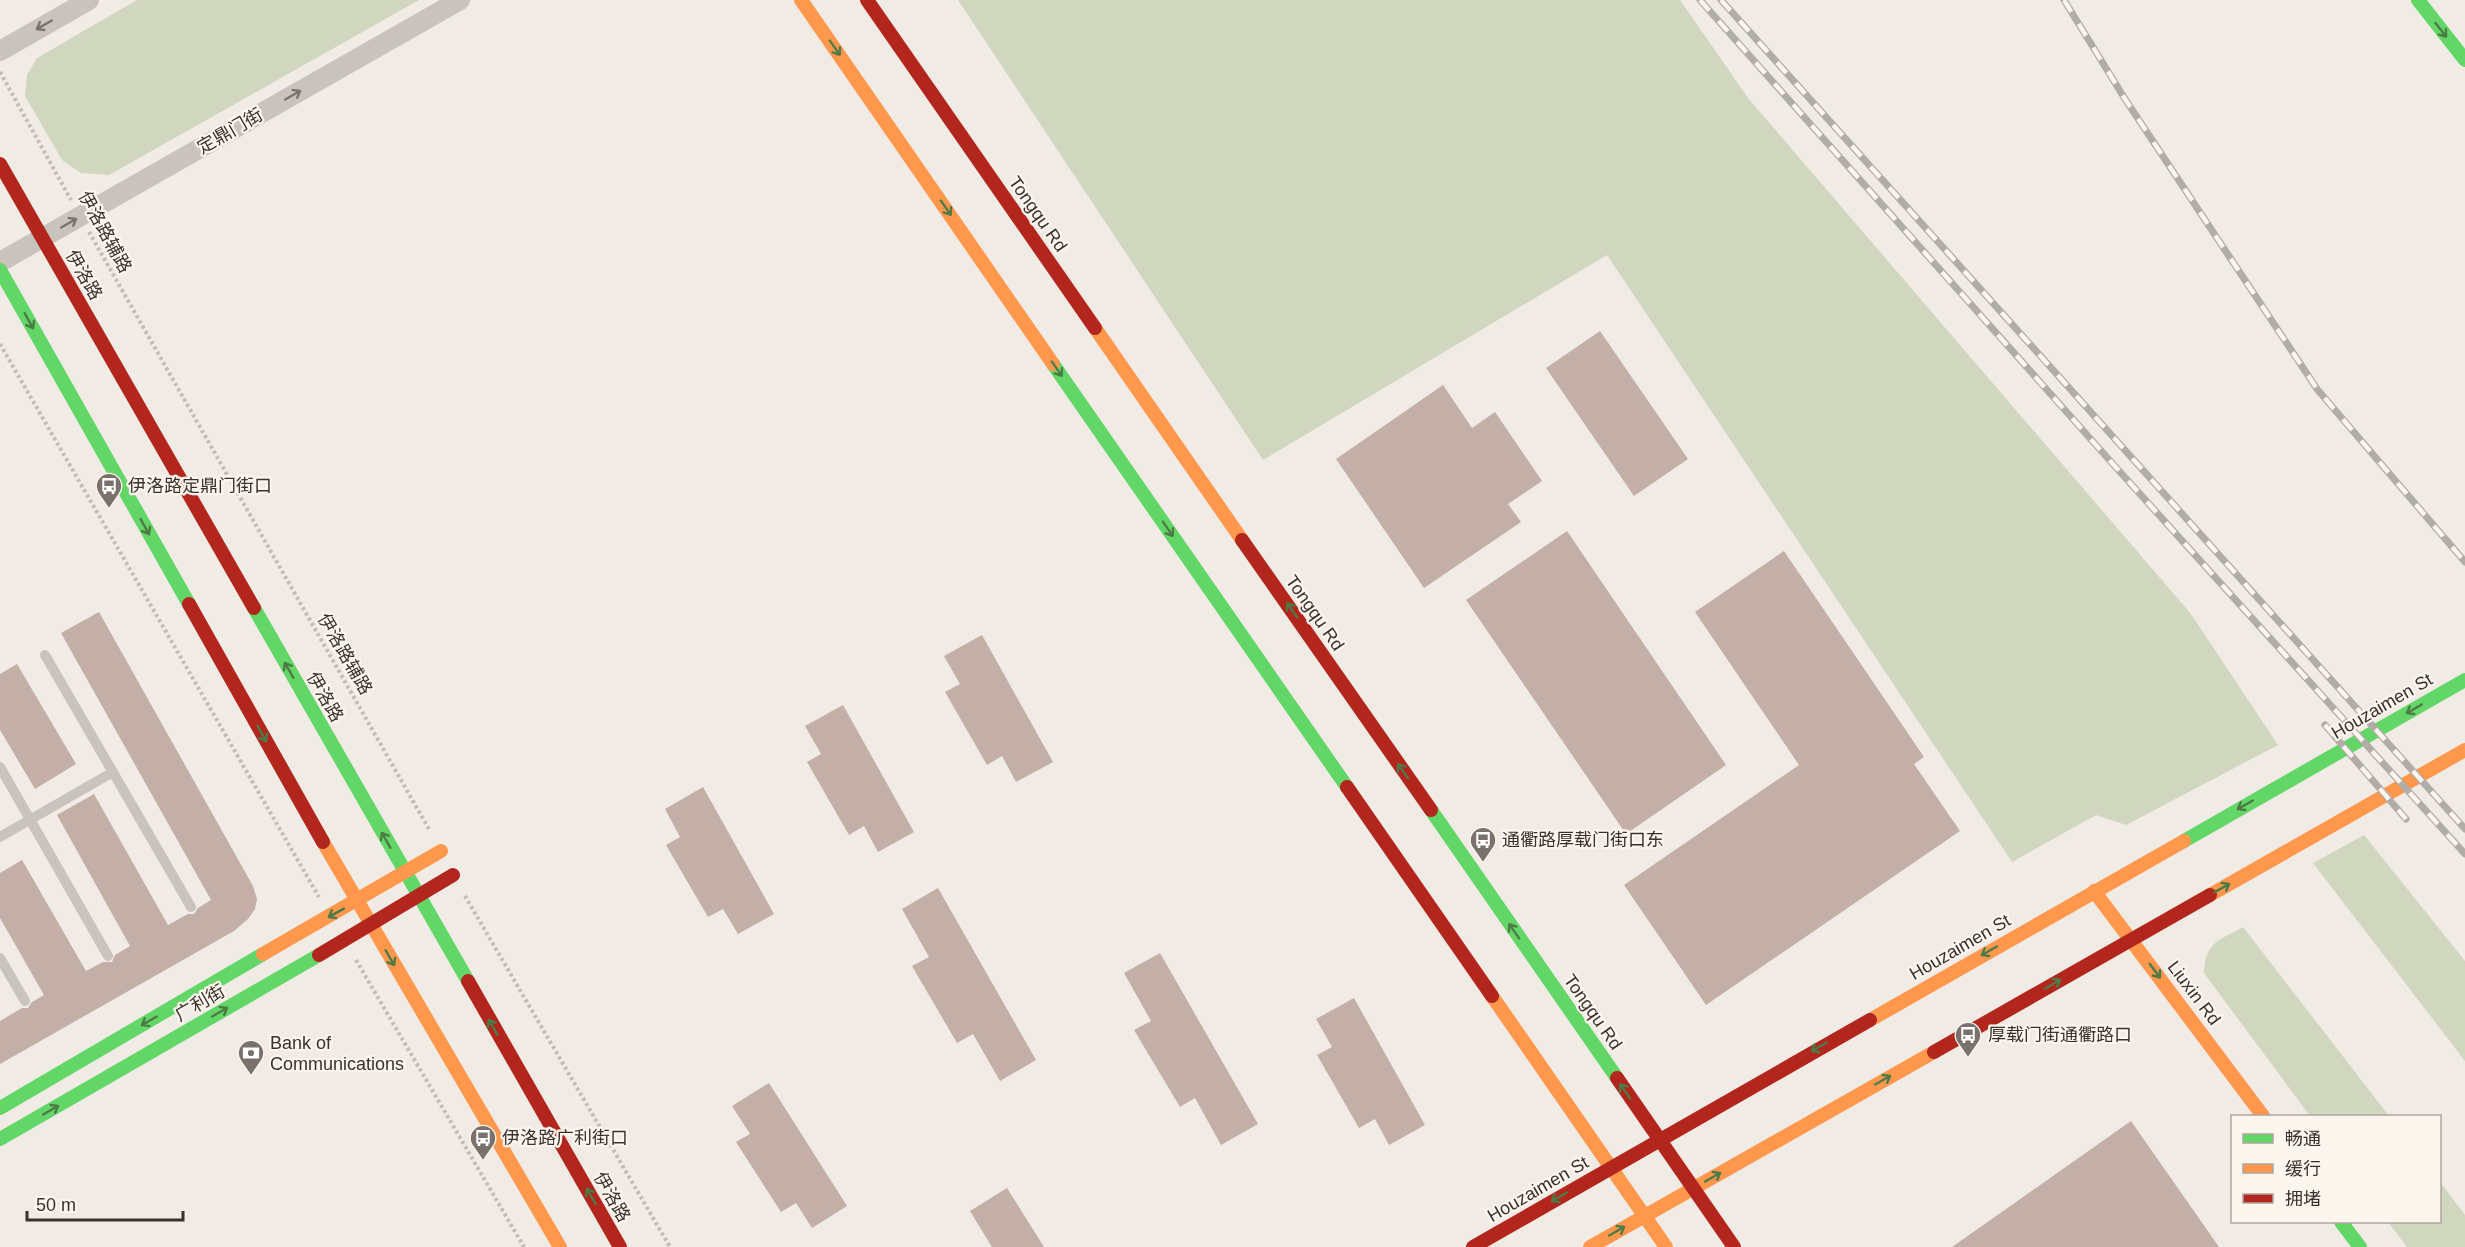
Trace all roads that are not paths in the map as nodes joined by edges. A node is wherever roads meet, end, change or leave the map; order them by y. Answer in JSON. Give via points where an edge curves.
{"nodes":[{"id":1,"x":89,"y":0,"type":"edge"},
{"id":2,"x":460,"y":0,"type":"edge"},
{"id":3,"x":801,"y":0,"type":"edge"},
{"id":4,"x":867,"y":0,"type":"edge"},
{"id":5,"x":2418,"y":0,"type":"edge"},
{"id":6,"x":0,"y":51,"type":"edge"},
{"id":7,"x":2465,"y":60,"type":"edge"},
{"id":8,"x":0,"y":164,"type":"edge"},
{"id":9,"x":43,"y":238,"type":"junction"},
{"id":10,"x":0,"y":262,"type":"edge"},
{"id":11,"x":0,"y":270,"type":"edge"},
{"id":12,"x":45,"y":655,"type":"dead end"},
{"id":13,"x":2465,"y":680,"type":"edge"},
{"id":14,"x":2465,"y":750,"type":"edge"},
{"id":15,"x":0,"y":767,"type":"edge"},
{"id":16,"x":113,"y":772,"type":"junction"},
{"id":17,"x":30,"y":820,"type":"junction"},
{"id":18,"x":0,"y":837,"type":"edge"},
{"id":19,"x":441,"y":851,"type":"road end"},
{"id":20,"x":404,"y":872,"type":"junction"},
{"id":21,"x":453,"y":875,"type":"road end"},
{"id":22,"x":2094,"y":891,"type":"junction"},
{"id":23,"x":418,"y":896,"type":"junction"},
{"id":24,"x":357,"y":901,"type":"junction"},
{"id":25,"x":191,"y":907,"type":"dead end"},
{"id":26,"x":371,"y":925,"type":"junction"},
{"id":27,"x":2132,"y":939,"type":"junction"},
{"id":28,"x":108,"y":956,"type":"dead end"},
{"id":29,"x":0,"y":958,"type":"edge"},
{"id":30,"x":25,"y":1001,"type":"dead end"},
{"id":31,"x":0,"y":1108,"type":"edge"},
{"id":32,"x":2262,"y":1115,"type":"edge"},
{"id":33,"x":0,"y":1139,"type":"edge"},
{"id":34,"x":1659,"y":1139,"type":"junction"},
{"id":35,"x":1610,"y":1168,"type":"junction"},
{"id":36,"x":1693,"y":1188,"type":"junction"},
{"id":37,"x":1644,"y":1216,"type":"junction"},
{"id":38,"x":2342,"y":1223,"type":"edge"},
{"id":39,"x":560,"y":1247,"type":"edge"},
{"id":40,"x":620,"y":1247,"type":"edge"},
{"id":41,"x":1473,"y":1247,"type":"edge"},
{"id":42,"x":1590,"y":1247,"type":"edge"},
{"id":43,"x":1666,"y":1247,"type":"edge"},
{"id":44,"x":1735,"y":1247,"type":"edge"},
{"id":45,"x":2360,"y":1247,"type":"edge"}],
"edges":[{"from":1,"to":6,"type":"street","one_way":true},
{"from":9,"to":2,"type":"street","name":"定鼎门街","one_way":true},
{"from":3,"to":35,"type":"main road","one_way":true},
{"from":34,"to":4,"type":"main road","name":"Tongqu Rd","one_way":true},
{"from":5,"to":7,"type":"main road","one_way":true},
{"from":8,"to":9,"type":"main road","name":"伊洛路"},
{"from":9,"to":10,"type":"street","name":"定鼎门街"},
{"from":20,"to":9,"type":"main road","name":"伊洛路","one_way":true},
{"from":11,"to":24,"type":"main road","one_way":true},
{"from":12,"to":16,"type":"lane"},
{"from":13,"to":22,"type":"main road","name":"Houzaimen St","one_way":true},
{"from":27,"to":14,"type":"main road","one_way":true},
{"from":15,"to":17,"type":"lane"},
{"from":16,"to":17,"type":"lane"},
{"from":16,"to":25,"type":"lane"},
{"from":17,"to":18,"type":"lane"},
{"from":17,"to":28,"type":"lane"},
{"from":19,"to":20,"type":"main road","name":"广利街"},
{"from":20,"to":23,"type":"main road","name":"伊洛路"},
{"from":20,"to":24,"type":"main road","name":"广利街"},
{"from":21,"to":23,"type":"main road","name":"广利街"},
{"from":22,"to":27,"type":"main road","name":"Liuxin Rd"},
{"from":22,"to":34,"type":"main road","name":"Houzaimen St","one_way":true},
{"from":23,"to":26,"type":"main road","name":"广利街"},
{"from":40,"to":23,"type":"main road","name":"伊洛路","one_way":true},
{"from":24,"to":26,"type":"main road"},
{"from":24,"to":31,"type":"main road","name":"广利街","one_way":true},
{"from":33,"to":26,"type":"main road","name":"广利街","one_way":true},
{"from":26,"to":39,"type":"main road","one_way":true},
{"from":27,"to":32,"type":"main road","name":"Liuxin Rd","one_way":true},
{"from":36,"to":27,"type":"main road","one_way":true},
{"from":29,"to":30,"type":"lane"},
{"from":34,"to":35,"type":"main road","name":"Houzaimen St"},
{"from":34,"to":36,"type":"main road","name":"Tongqu Rd"},
{"from":35,"to":37,"type":"main road"},
{"from":35,"to":41,"type":"main road","name":"Houzaimen St","one_way":true},
{"from":36,"to":37,"type":"main road"},
{"from":36,"to":44,"type":"main road","name":"Tongqu Rd"},
{"from":42,"to":37,"type":"main road","one_way":true},
{"from":37,"to":43,"type":"main road"},
{"from":38,"to":45,"type":"main road"}]}
